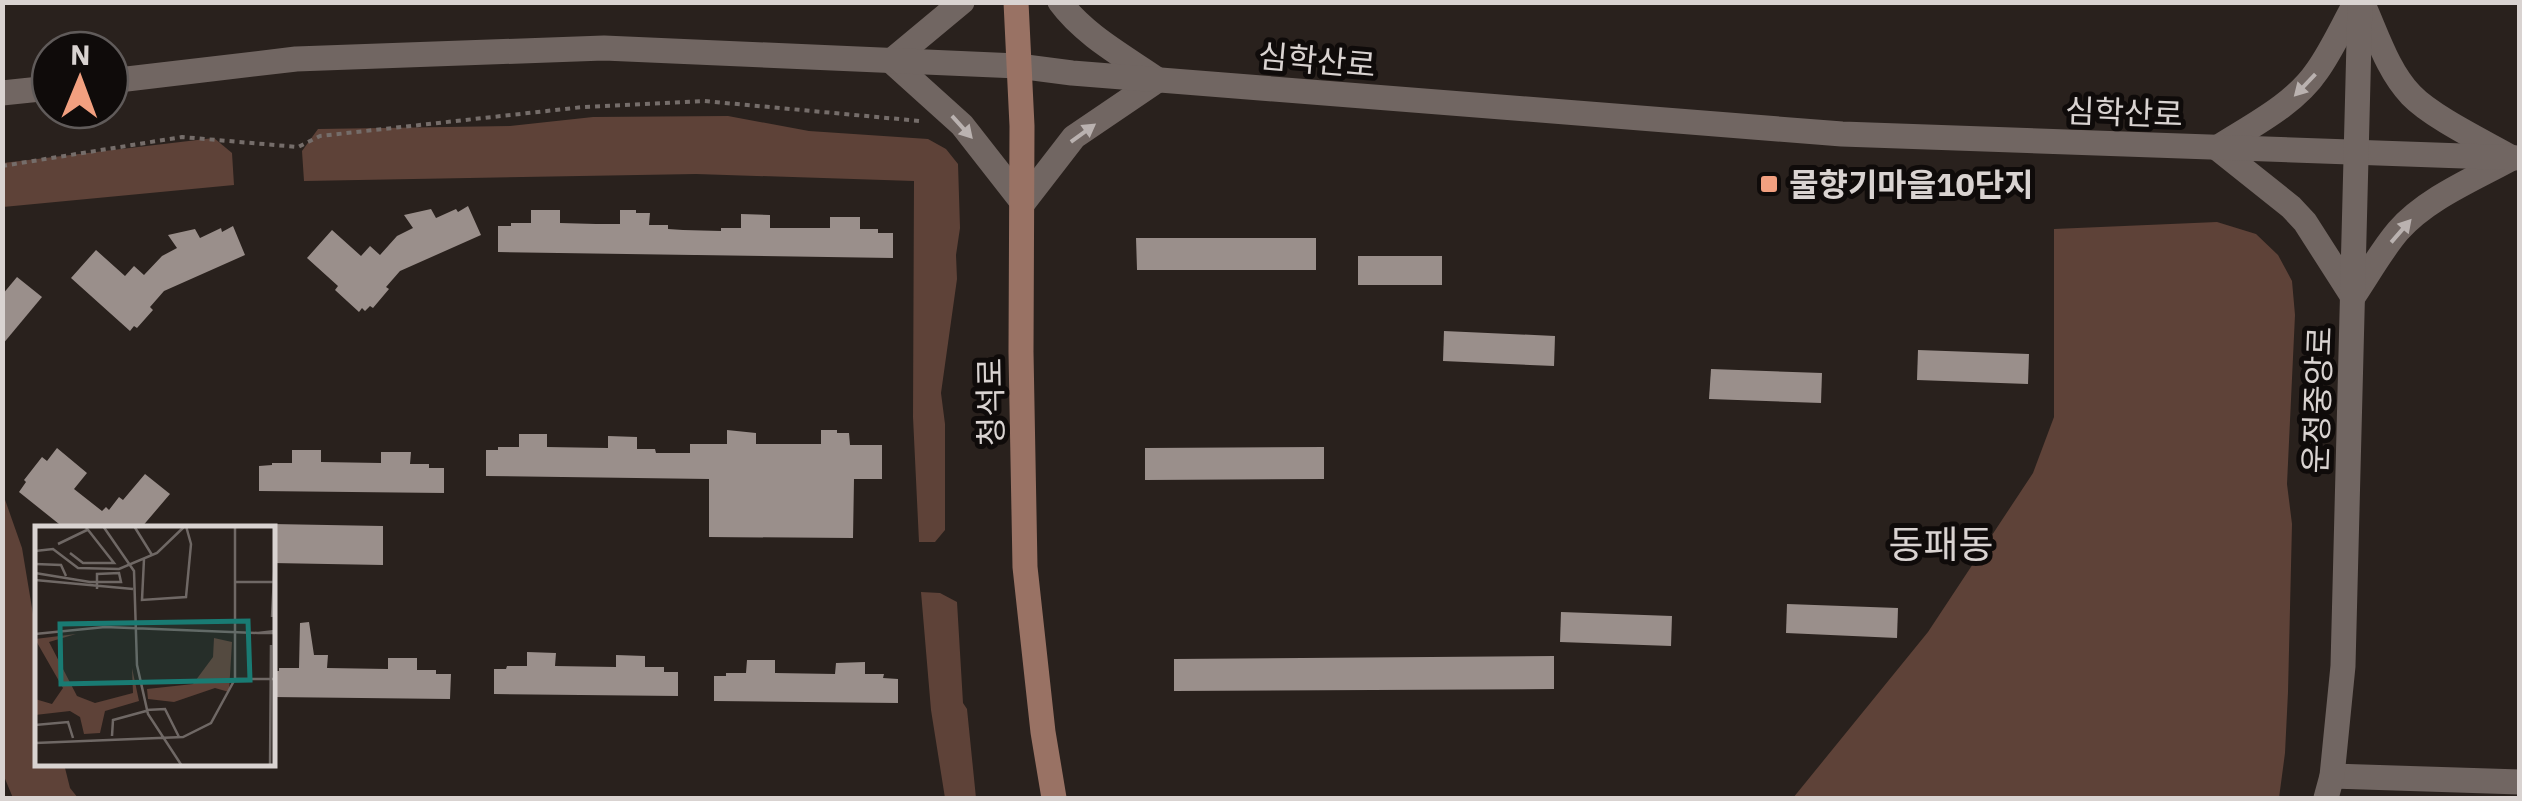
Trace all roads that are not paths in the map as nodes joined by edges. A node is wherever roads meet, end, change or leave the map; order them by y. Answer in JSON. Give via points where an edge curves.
{"nodes":[{"id":1,"x":962,"y":2,"type":"edge"},
{"id":2,"x":1016,"y":2,"type":"edge"},
{"id":3,"x":1060,"y":2,"type":"edge"},
{"id":4,"x":2359,"y":2,"type":"edge"},
{"id":5,"x":891,"y":61,"type":"junction"},
{"id":6,"x":1018,"y":66,"type":"junction"},
{"id":7,"x":130,"y":79,"type":"edge"},
{"id":8,"x":1158,"y":80,"type":"junction"},
{"id":9,"x":30,"y":90,"type":"edge"},
{"id":10,"x":2,"y":93,"type":"edge"},
{"id":11,"x":2217,"y":148,"type":"junction"},
{"id":12,"x":2356,"y":152,"type":"junction"},
{"id":13,"x":2516,"y":158,"type":"edge"},
{"id":14,"x":1023,"y":203,"type":"junction"},
{"id":15,"x":2353,"y":297,"type":"junction"},
{"id":16,"x":2520,"y":782,"type":"edge"},
{"id":17,"x":2329,"y":787,"type":"edge"},
{"id":18,"x":1054,"y":798,"type":"edge"}],
"edges":[{"from":1,"to":5,"type":"street"},
{"from":2,"to":6,"type":"main road","name":"청석로"},
{"from":3,"to":8,"type":"street","via":[[1085,29]]},
{"from":4,"to":11,"type":"street","one_way":true,"via":[[2300,91]]},
{"from":4,"to":12,"type":"street","name":"운정중앙로"},
{"from":4,"to":13,"type":"street","via":[[2411,95]]},
{"from":5,"to":6,"type":"street","name":"심학산로"},
{"from":5,"to":7,"type":"street","name":"심학산로","via":[[604,48],[296,59]]},
{"from":5,"to":14,"type":"street","one_way":true,"via":[[962,125]]},
{"from":6,"to":8,"type":"street","name":"심학산로"},
{"from":6,"to":14,"type":"main road","name":"청석로"},
{"from":8,"to":11,"type":"street","name":"심학산로","via":[[1842,134]]},
{"from":14,"to":8,"type":"street","one_way":true,"via":[[1074,137]]},
{"from":9,"to":10,"type":"street"},
{"from":11,"to":12,"type":"street","name":"심학산로"},
{"from":11,"to":15,"type":"street","via":[[2298,214]]},
{"from":12,"to":13,"type":"street","name":"심학산로"},
{"from":12,"to":15,"type":"street","name":"운정중앙로"},
{"from":15,"to":13,"type":"street","one_way":true,"via":[[2411,218]]},
{"from":14,"to":18,"type":"main road","name":"청석로","via":[[1025,567]]},
{"from":15,"to":17,"type":"street","name":"운정중앙로","via":[[2342,666]]},
{"from":16,"to":17,"type":"street"}]}
